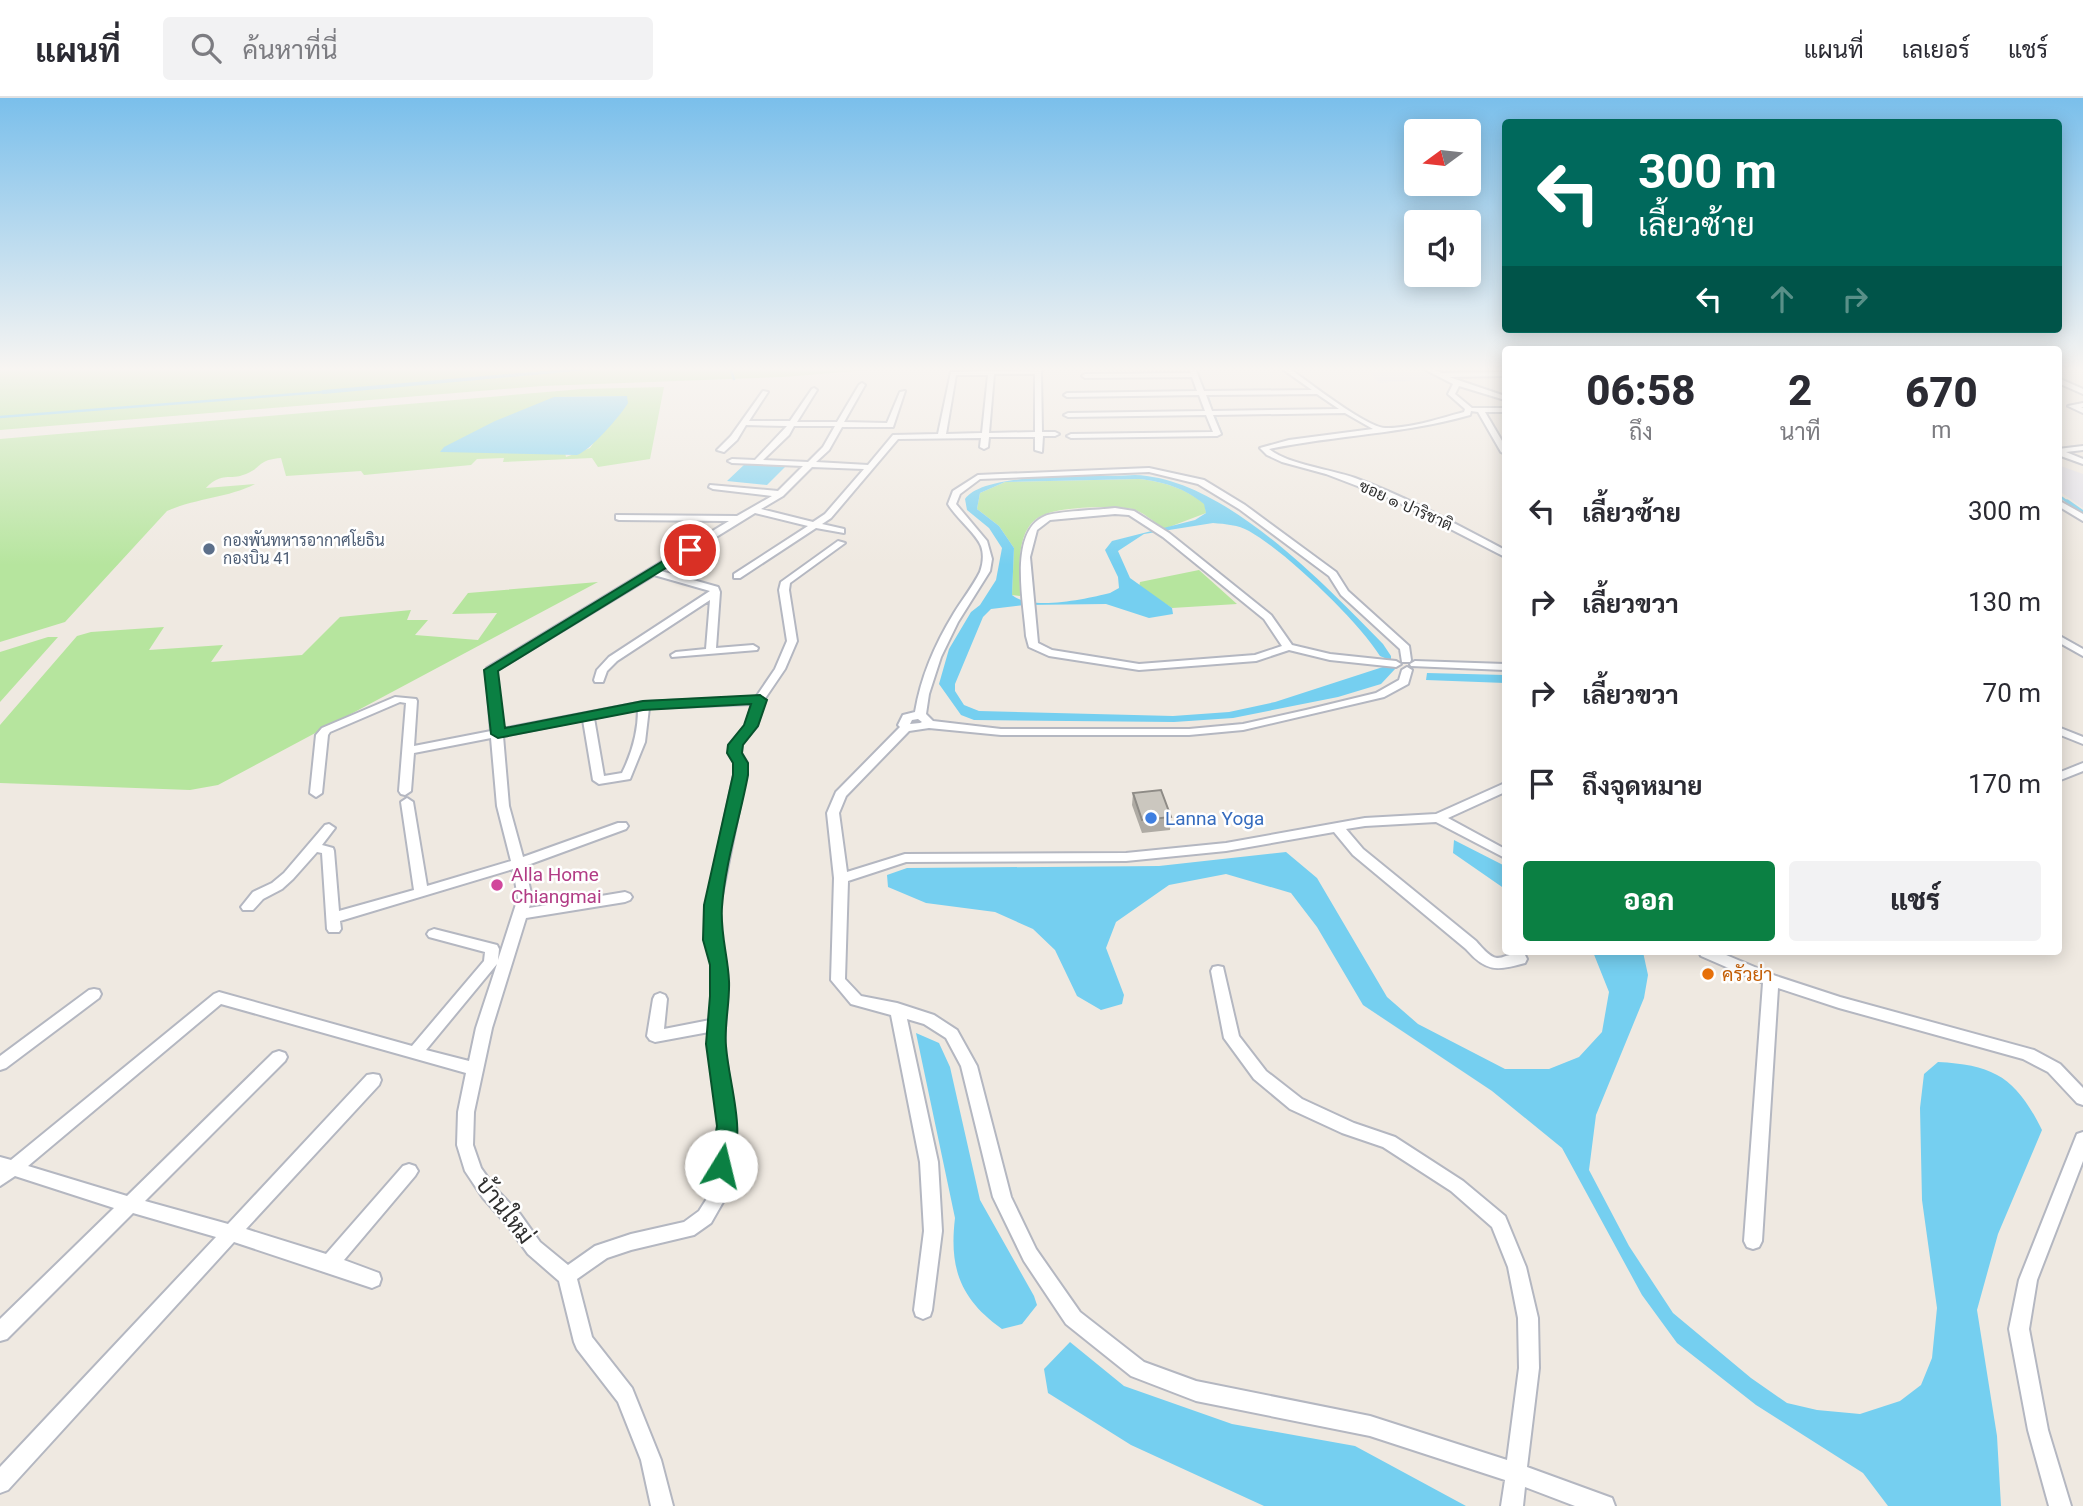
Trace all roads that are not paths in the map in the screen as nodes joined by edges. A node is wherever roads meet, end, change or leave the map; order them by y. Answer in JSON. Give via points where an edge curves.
{"nodes":[{"id":1,"x":735,"y":434,"type":"edge"},
{"id":2,"x":785,"y":434,"type":"edge"},
{"id":3,"x":836,"y":434,"type":"edge"},
{"id":4,"x":1038,"y":434,"type":"junction"},
{"id":5,"x":1055,"y":434,"type":"dead end"},
{"id":6,"x":1217,"y":434,"type":"edge"},
{"id":7,"x":1349,"y":434,"type":"edge"},
{"id":8,"x":942,"y":435,"type":"joint"},
{"id":9,"x":986,"y":435,"type":"junction"},
{"id":10,"x":1072,"y":436,"type":"dead end"},
{"id":11,"x":984,"y":447,"type":"dead end"},
{"id":12,"x":2083,"y":448,"type":"edge"},
{"id":13,"x":721,"y":450,"type":"dead end"},
{"id":14,"x":1038,"y":450,"type":"dead end"},
{"id":15,"x":2062,"y":451,"type":"edge"},
{"id":16,"x":2062,"y":454,"type":"edge"},
{"id":17,"x":758,"y":460,"type":"junction"},
{"id":18,"x":732,"y":461,"type":"dead end"},
{"id":19,"x":2083,"y":462,"type":"edge"},
{"id":20,"x":810,"y":464,"type":"junction"},
{"id":21,"x":869,"y":467,"type":"junction"},
{"id":22,"x":713,"y":487,"type":"dead end"},
{"id":23,"x":780,"y":494,"type":"junction"},
{"id":24,"x":2062,"y":505,"type":"edge"},
{"id":25,"x":753,"y":510,"type":"junction"},
{"id":26,"x":619,"y":517,"type":"dead end"},
{"id":27,"x":712,"y":517,"type":"junction"},
{"id":28,"x":2083,"y":518,"type":"edge"},
{"id":29,"x":737,"y":519,"type":"junction"},
{"id":30,"x":814,"y":525,"type":"junction"},
{"id":31,"x":690,"y":550,"type":"junction"},
{"id":32,"x":1502,"y":552,"type":"edge"},
{"id":33,"x":655,"y":572,"type":"junction"},
{"id":34,"x":737,"y":576,"type":"dead end"},
{"id":35,"x":715,"y":592,"type":"junction"},
{"id":36,"x":2062,"y":640,"type":"edge"},
{"id":37,"x":1288,"y":647,"type":"junction"},
{"id":38,"x":753,"y":648,"type":"dead end"},
{"id":39,"x":711,"y":651,"type":"junction"},
{"id":40,"x":2083,"y":653,"type":"edge"},
{"id":41,"x":676,"y":655,"type":"dead end"},
{"id":42,"x":1400,"y":664,"type":"junction"},
{"id":43,"x":1502,"y":667,"type":"edge"},
{"id":44,"x":599,"y":680,"type":"dead end"},
{"id":45,"x":760,"y":700,"type":"junction"},
{"id":46,"x":643,"y":705,"type":"junction"},
{"id":47,"x":587,"y":715,"type":"junction"},
{"id":48,"x":918,"y":722,"type":"junction"},
{"id":49,"x":2062,"y":732,"type":"edge"},
{"id":50,"x":498,"y":734,"type":"junction"},
{"id":51,"x":2083,"y":741,"type":"edge"},
{"id":52,"x":408,"y":751,"type":"junction"},
{"id":53,"x":2083,"y":767,"type":"edge"},
{"id":54,"x":2062,"y":775,"type":"edge"},
{"id":55,"x":1502,"y":789,"type":"edge"},
{"id":56,"x":316,"y":793,"type":"dead end"},
{"id":57,"x":406,"y":797,"type":"joint"},
{"id":58,"x":1437,"y":818,"type":"junction"},
{"id":59,"x":622,"y":826,"type":"dead end"},
{"id":60,"x":1337,"y":827,"type":"junction"},
{"id":61,"x":330,"y":828,"type":"dead end"},
{"id":62,"x":314,"y":847,"type":"junction"},
{"id":63,"x":1502,"y":852,"type":"edge"},
{"id":64,"x":517,"y":864,"type":"junction"},
{"id":65,"x":841,"y":877,"type":"junction"},
{"id":66,"x":421,"y":891,"type":"junction"},
{"id":67,"x":625,"y":897,"type":"dead end"},
{"id":68,"x":248,"y":907,"type":"dead end"},
{"id":69,"x":521,"y":914,"type":"junction"},
{"id":70,"x":434,"y":934,"type":"dead end"},
{"id":71,"x":1713,"y":955,"type":"edge"},
{"id":72,"x":1520,"y":959,"type":"dead end"},
{"id":73,"x":1218,"y":971,"type":"dead end"},
{"id":74,"x":1771,"y":980,"type":"junction"},
{"id":75,"x":94,"y":994,"type":"dead end"},
{"id":76,"x":660,"y":999,"type":"dead end"},
{"id":77,"x":897,"y":1009,"type":"junction"},
{"id":78,"x":715,"y":1026,"type":"junction"},
{"id":79,"x":416,"y":1051,"type":"junction"},
{"id":80,"x":279,"y":1057,"type":"dead end"},
{"id":81,"x":0,"y":1064,"type":"edge"},
{"id":82,"x":474,"y":1069,"type":"junction"},
{"id":83,"x":373,"y":1080,"type":"dead end"},
{"id":84,"x":2083,"y":1098,"type":"edge"},
{"id":85,"x":2083,"y":1139,"type":"edge"},
{"id":86,"x":4,"y":1171,"type":"edge"},
{"id":87,"x":409,"y":1171,"type":"dead end"},
{"id":88,"x":129,"y":1205,"type":"junction"},
{"id":89,"x":231,"y":1234,"type":"junction"},
{"id":90,"x":1753,"y":1241,"type":"dead end"},
{"id":91,"x":330,"y":1263,"type":"junction"},
{"id":92,"x":567,"y":1276,"type":"junction"},
{"id":93,"x":372,"y":1279,"type":"dead end"},
{"id":94,"x":923,"y":1310,"type":"dead end"},
{"id":95,"x":0,"y":1332,"type":"edge"},
{"id":96,"x":1516,"y":1473,"type":"junction"},
{"id":97,"x":0,"y":1482,"type":"edge"},
{"id":98,"x":662,"y":1506,"type":"edge"},
{"id":99,"x":1512,"y":1506,"type":"edge"},
{"id":100,"x":1604,"y":1506,"type":"edge"},
{"id":101,"x":2060,"y":1506,"type":"edge"}],
"edges":[{"from":1,"to":13,"type":"street"},
{"from":2,"to":17,"type":"street"},
{"from":3,"to":20,"type":"street"},
{"from":4,"to":5,"type":"street"},
{"from":4,"to":9,"type":"street"},
{"from":4,"to":14,"type":"street"},
{"from":6,"to":10,"type":"street"},
{"from":7,"to":32,"type":"street","name":"ซอย ๑ ปาริชาติ","via":[[1264,448],[1451,524]]},
{"from":8,"to":9,"type":"street"},
{"from":8,"to":21,"type":"street","via":[[896,437]]},
{"from":9,"to":11,"type":"street"},
{"from":12,"to":15,"type":"street"},
{"from":16,"to":19,"type":"street"},
{"from":17,"to":18,"type":"street"},
{"from":17,"to":20,"type":"street"},
{"from":20,"to":21,"type":"street"},
{"from":20,"to":23,"type":"street"},
{"from":21,"to":30,"type":"street","via":[[828,516]]},
{"from":22,"to":23,"type":"street"},
{"from":23,"to":25,"type":"street"},
{"from":24,"to":28,"type":"street"},
{"from":25,"to":29,"type":"street"},
{"from":25,"to":30,"type":"street"},
{"from":26,"to":27,"type":"street"},
{"from":27,"to":29,"type":"street"},
{"from":27,"to":31,"type":"street"},
{"from":29,"to":31,"type":"street"},
{"from":30,"to":34,"type":"street"},
{"from":30,"to":45,"type":"street","via":[[841,537],[786,582],[792,641]]},
{"from":31,"to":33,"type":"street"},
{"from":33,"to":35,"type":"street"},
{"from":33,"to":50,"type":"street","name":"บ้านใหม่","via":[[491,670]]},
{"from":35,"to":39,"type":"street"},
{"from":35,"to":44,"type":"street","via":[[613,659]]},
{"from":36,"to":40,"type":"street"},
{"from":37,"to":37,"type":"street","via":[[1256,658],[1139,667],[1049,653],[1033,645],[1027,603],[1025,557],[1033,529],[1048,518],[1071,513],[1127,512],[1166,535],[1268,617]]},
{"from":37,"to":42,"type":"street","via":[[1330,657]]},
{"from":38,"to":39,"type":"street"},
{"from":39,"to":41,"type":"street"},
{"from":42,"to":43,"type":"street"},
{"from":42,"to":48,"type":"street","via":[[1404,682],[1380,695],[1243,727],[1189,732],[1001,732]]},
{"from":42,"to":48,"type":"street","via":[[1405,648],[1344,593],[1332,574],[1201,482],[1149,470],[978,477],[962,487],[952,503],[956,513],[987,543],[989,557],[934,654]]},
{"from":45,"to":46,"type":"street"},
{"from":45,"to":78,"type":"street","via":[[751,726],[735,745],[740,775],[713,905],[720,996]]},
{"from":46,"to":47,"type":"street"},
{"from":46,"to":47,"type":"street","via":[[639,752],[626,776],[599,780]]},
{"from":47,"to":50,"type":"street"},
{"from":48,"to":65,"type":"street","via":[[841,794],[833,813]]},
{"from":49,"to":51,"type":"street"},
{"from":50,"to":52,"type":"street"},
{"from":50,"to":64,"type":"street","name":"บ้านใหม่","via":[[503,806]]},
{"from":52,"to":56,"type":"street","via":[[412,701],[407,699],[332,727],[322,735]]},
{"from":52,"to":57,"type":"street"},
{"from":53,"to":54,"type":"street"},
{"from":55,"to":58,"type":"street"},
{"from":57,"to":66,"type":"street"},
{"from":58,"to":60,"type":"street"},
{"from":58,"to":63,"type":"street"},
{"from":59,"to":64,"type":"street"},
{"from":60,"to":65,"type":"street","via":[[1175,854],[905,858]]},
{"from":60,"to":72,"type":"street","via":[[1358,852],[1486,962],[1497,965]]},
{"from":61,"to":62,"type":"street"},
{"from":62,"to":66,"type":"street","via":[[328,851],[333,924]]},
{"from":62,"to":68,"type":"street","via":[[278,885],[259,891]]},
{"from":64,"to":66,"type":"street"},
{"from":64,"to":69,"type":"street","name":"บ้านใหม่","via":[[525,898]]},
{"from":65,"to":77,"type":"street","via":[[838,980],[856,1000]]},
{"from":67,"to":69,"type":"street"},
{"from":69,"to":82,"type":"street","name":"บ้านใหม่","via":[[507,948]]},
{"from":70,"to":79,"type":"street","via":[[492,949],[491,962]]},
{"from":71,"to":74,"type":"street"},
{"from":73,"to":96,"type":"street","via":[[1231,1038],[1260,1075],[1296,1104],[1389,1142],[1457,1186],[1499,1222],[1517,1267],[1528,1318],[1530,1368]]},
{"from":74,"to":84,"type":"street","via":[[2028,1054],[2054,1068]]},
{"from":74,"to":90,"type":"street"},
{"from":75,"to":81,"type":"street"},
{"from":76,"to":78,"type":"street","via":[[655,1036]]},
{"from":77,"to":94,"type":"street","via":[[929,1162],[933,1231]]},
{"from":77,"to":96,"type":"street","via":[[943,1025],[952,1034],[968,1066],[1002,1197],[1030,1255],[1073,1318],[1138,1369],[1196,1391],[1370,1426]]},
{"from":78,"to":92,"type":"street","via":[[728,1126],[714,1202],[705,1217],[688,1229],[601,1252]]},
{"from":79,"to":82,"type":"street"},
{"from":79,"to":86,"type":"street","via":[[219,998]]},
{"from":80,"to":88,"type":"street"},
{"from":82,"to":92,"type":"street","name":"บ้านใหม่","via":[[465,1145],[474,1171],[534,1248]]},
{"from":83,"to":89,"type":"street"},
{"from":85,"to":101,"type":"street","via":[[2028,1280],[2019,1329]]},
{"from":86,"to":88,"type":"street"},
{"from":87,"to":91,"type":"street"},
{"from":88,"to":89,"type":"street"},
{"from":88,"to":95,"type":"street"},
{"from":89,"to":91,"type":"street"},
{"from":89,"to":97,"type":"street"},
{"from":91,"to":93,"type":"street"},
{"from":92,"to":98,"type":"street","via":[[584,1342],[625,1395],[651,1460]]},
{"from":96,"to":99,"type":"street"},
{"from":96,"to":100,"type":"street"}]}
